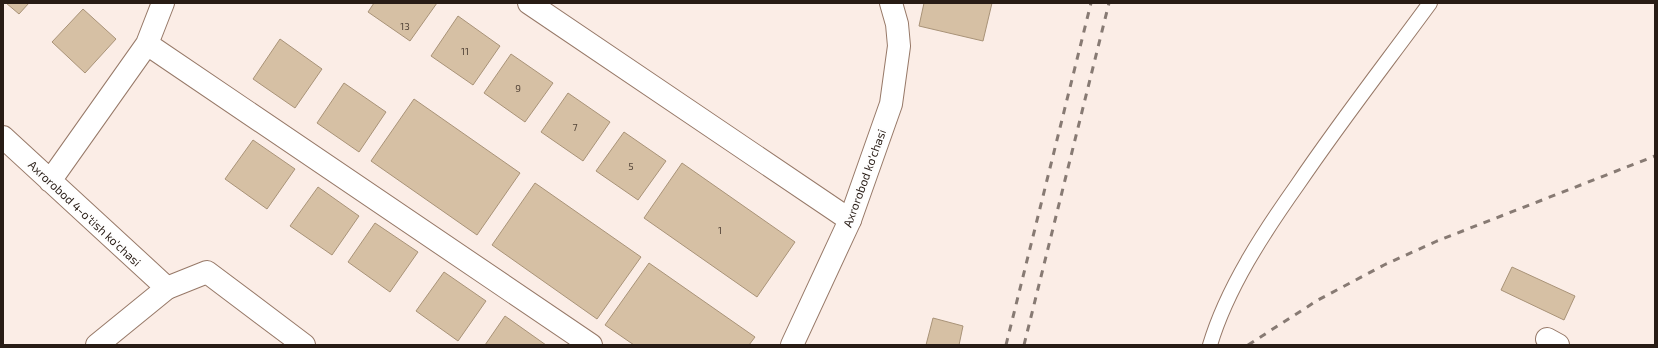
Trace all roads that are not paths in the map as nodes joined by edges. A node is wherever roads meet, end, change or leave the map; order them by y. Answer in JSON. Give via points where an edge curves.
{"nodes":[{"id":1,"x":163,"y":3,"type":"edge"},
{"id":2,"x":529,"y":3,"type":"edge"},
{"id":3,"x":891,"y":3,"type":"edge"},
{"id":4,"x":1430,"y":3,"type":"edge"},
{"id":5,"x":147,"y":44,"type":"junction"},
{"id":6,"x":3,"y":137,"type":"edge"},
{"id":7,"x":50,"y":181,"type":"junction"},
{"id":8,"x":850,"y":220,"type":"junction"},
{"id":9,"x":167,"y":288,"type":"junction"},
{"id":10,"x":97,"y":345,"type":"edge"},
{"id":11,"x":304,"y":345,"type":"edge"},
{"id":12,"x":591,"y":345,"type":"edge"},
{"id":13,"x":792,"y":345,"type":"edge"},
{"id":14,"x":1210,"y":345,"type":"edge"}],
"edges":[{"from":1,"to":5,"type":"street"},
{"from":2,"to":8,"type":"street"},
{"from":3,"to":8,"type":"street","name":"Axrorobod ko'chasi","via":[[900,46],[891,104]]},
{"from":4,"to":14,"type":"lane","via":[[1258,240],[1216,326]]},
{"from":5,"to":7,"type":"street"},
{"from":5,"to":12,"type":"street"},
{"from":6,"to":7,"type":"street","name":"Axrorobod 4-o'tish ko'chasi"},
{"from":7,"to":9,"type":"street","name":"Axrorobod 4-o'tish ko'chasi"},
{"from":8,"to":13,"type":"street","name":"Axrorobod ko'chasi"},
{"from":9,"to":10,"type":"street"},
{"from":9,"to":11,"type":"street","via":[[207,272]]}]}
